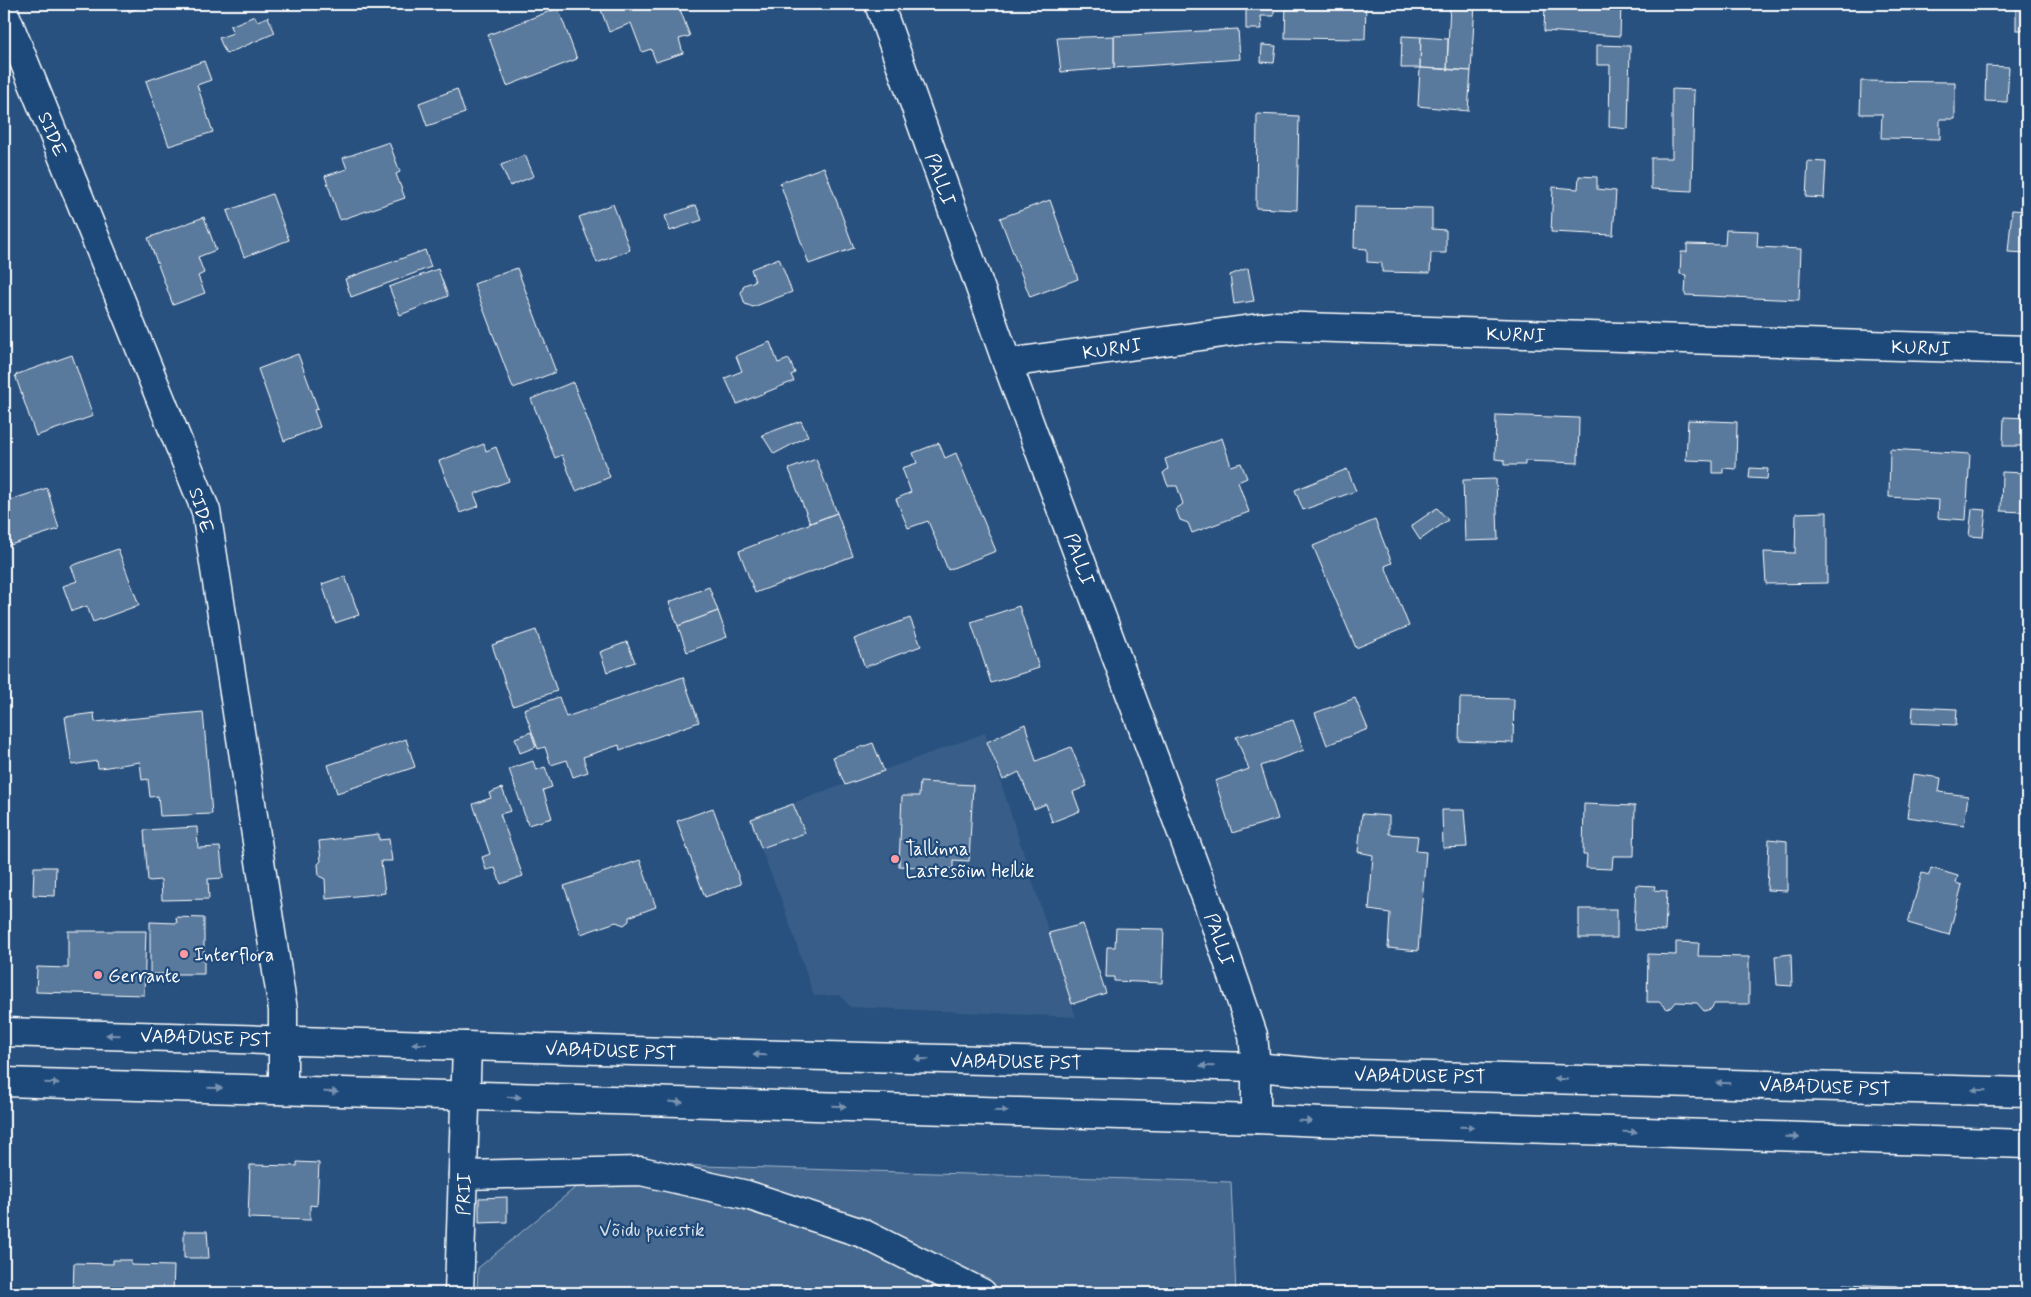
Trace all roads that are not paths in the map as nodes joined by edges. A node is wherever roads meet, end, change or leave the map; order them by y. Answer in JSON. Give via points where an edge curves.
{"nodes":[{"id":1,"x":879,"y":4,"type":"edge"},
{"id":2,"x":4,"y":12,"type":"edge"},
{"id":3,"x":2027,"y":350,"type":"edge"},
{"id":4,"x":1006,"y":363,"type":"junction"},
{"id":5,"x":4,"y":1032,"type":"edge"},
{"id":6,"x":284,"y":1039,"type":"junction"},
{"id":7,"x":467,"y":1046,"type":"junction"},
{"id":8,"x":1256,"y":1067,"type":"junction"},
{"id":9,"x":4,"y":1082,"type":"edge"},
{"id":10,"x":283,"y":1090,"type":"junction"},
{"id":11,"x":2027,"y":1092,"type":"edge"},
{"id":12,"x":465,"y":1095,"type":"junction"},
{"id":13,"x":1256,"y":1119,"type":"junction"},
{"id":14,"x":2027,"y":1144,"type":"edge"},
{"id":15,"x":464,"y":1175,"type":"junction"},
{"id":16,"x":459,"y":1293,"type":"edge"},
{"id":17,"x":982,"y":1293,"type":"edge"}],
"edges":[{"from":1,"to":4,"type":"main road","name":"PALLI"},
{"from":2,"to":6,"type":"main road","name":"SIDE","via":[[206,511],[283,1010]]},
{"from":3,"to":4,"type":"main road","name":"KURNI","via":[[1273,326]]},
{"from":4,"to":8,"type":"main road","name":"PALLI","via":[[1206,900],[1253,1034]]},
{"from":6,"to":5,"type":"main road","name":"VABADUSE PST","one_way":true},
{"from":7,"to":6,"type":"main road","name":"VABADUSE PST","one_way":true},
{"from":6,"to":10,"type":"main road","name":"SIDE"},
{"from":8,"to":7,"type":"main road","name":"VABADUSE PST","one_way":true},
{"from":7,"to":12,"type":"main road","name":"PRII"},
{"from":11,"to":8,"type":"main road","name":"VABADUSE PST","one_way":true,"via":[[1322,1073]]},
{"from":8,"to":13,"type":"main road","name":"PALLI"},
{"from":9,"to":10,"type":"main road","one_way":true},
{"from":10,"to":12,"type":"main road","one_way":true},
{"from":12,"to":13,"type":"main road","one_way":true},
{"from":12,"to":15,"type":"main road","name":"PRII"},
{"from":13,"to":14,"type":"main road","one_way":true},
{"from":15,"to":16,"type":"main road","name":"PRII"},
{"from":15,"to":17,"type":"main road","via":[[641,1171],[747,1195],[862,1233]]}]}
